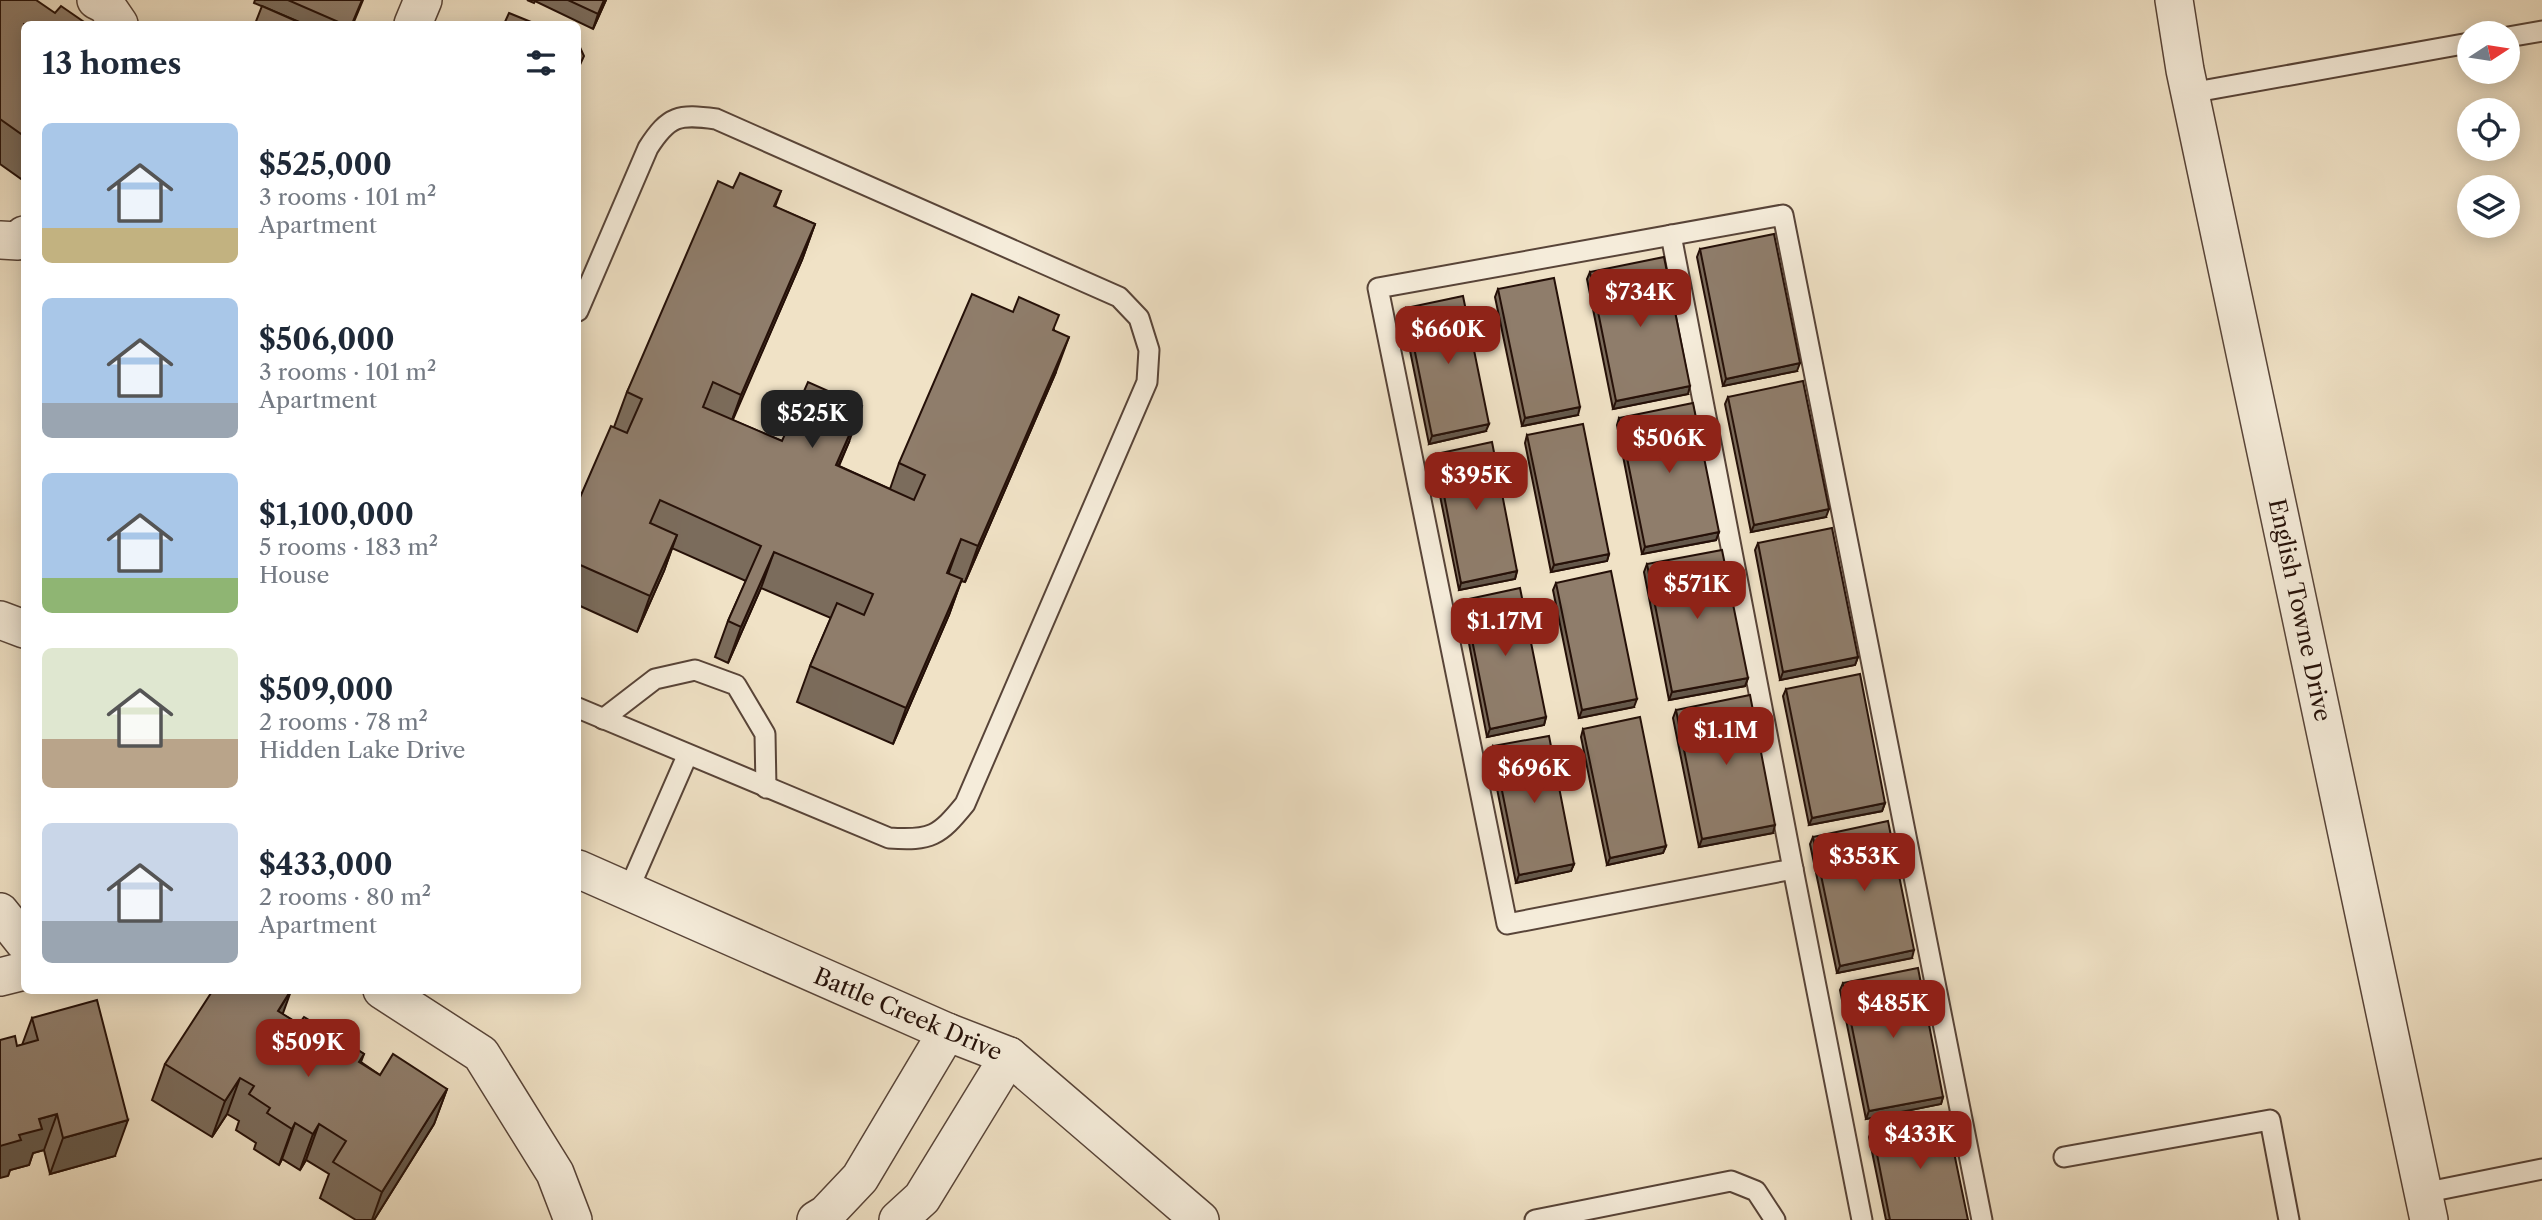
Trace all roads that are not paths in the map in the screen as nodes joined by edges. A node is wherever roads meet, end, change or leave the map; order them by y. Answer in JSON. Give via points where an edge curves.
{"nodes":[{"id":1,"x":96,"y":0,"type":"edge"},
{"id":2,"x":423,"y":0,"type":"edge"},
{"id":3,"x":2174,"y":0,"type":"edge"},
{"id":4,"x":117,"y":21,"type":"edge"},
{"id":5,"x":415,"y":21,"type":"edge"},
{"id":6,"x":2542,"y":31,"type":"edge"},
{"id":7,"x":2520,"y":35,"type":"edge"},
{"id":8,"x":2457,"y":46,"type":"edge"},
{"id":9,"x":2190,"y":93,"type":"junction"},
{"id":10,"x":1671,"y":235,"type":"junction"},
{"id":11,"x":21,"y":238,"type":"edge"},
{"id":12,"x":0,"y":240,"type":"edge"},
{"id":13,"x":581,"y":304,"type":"edge"},
{"id":14,"x":0,"y":620,"type":"edge"},
{"id":15,"x":21,"y":628,"type":"edge"},
{"id":16,"x":581,"y":709,"type":"edge"},
{"id":17,"x":603,"y":719,"type":"junction"},
{"id":18,"x":687,"y":755,"type":"junction"},
{"id":19,"x":766,"y":788,"type":"junction"},
{"id":20,"x":1793,"y":869,"type":"junction"},
{"id":21,"x":581,"y":870,"type":"edge"},
{"id":22,"x":628,"y":891,"type":"junction"},
{"id":23,"x":0,"y":912,"type":"edge"},
{"id":24,"x":21,"y":938,"type":"edge"},
{"id":25,"x":21,"y":972,"type":"edge"},
{"id":26,"x":0,"y":977,"type":"edge"},
{"id":27,"x":388,"y":994,"type":"edge"},
{"id":28,"x":947,"y":1032,"type":"junction"},
{"id":29,"x":1009,"y":1056,"type":"junction"},
{"id":30,"x":2064,"y":1157,"type":"dead end"},
{"id":31,"x":2542,"y":1169,"type":"edge"},
{"id":32,"x":2426,"y":1206,"type":"edge"},
{"id":33,"x":573,"y":1220,"type":"edge"},
{"id":34,"x":816,"y":1220,"type":"edge"},
{"id":35,"x":898,"y":1220,"type":"edge"},
{"id":36,"x":1200,"y":1220,"type":"edge"},
{"id":37,"x":1535,"y":1220,"type":"edge"},
{"id":38,"x":1775,"y":1220,"type":"edge"},
{"id":39,"x":1862,"y":1220,"type":"edge"},
{"id":40,"x":1982,"y":1220,"type":"edge"},
{"id":41,"x":2289,"y":1220,"type":"edge"}],
"edges":[{"from":1,"to":4,"type":"street","via":[[106,5]]},
{"from":2,"to":5,"type":"street"},
{"from":3,"to":9,"type":"street","name":"English Towne Drive"},
{"from":6,"to":7,"type":"lane"},
{"from":8,"to":9,"type":"lane"},
{"from":9,"to":32,"type":"street","name":"English Towne Drive"},
{"from":10,"to":20,"type":"lane"},
{"from":10,"to":20,"type":"lane","via":[[1378,288],[1507,924]]},
{"from":10,"to":40,"type":"lane","via":[[1783,215]]},
{"from":11,"to":12,"type":"street"},
{"from":13,"to":19,"type":"lane","via":[[648,148],[662,126],[689,116],[716,119],[1119,298],[1139,318],[1149,350],[1146,382],[965,804],[946,828],[920,840],[890,838]]},
{"from":14,"to":15,"type":"street"},
{"from":16,"to":17,"type":"lane"},
{"from":17,"to":18,"type":"lane"},
{"from":17,"to":19,"type":"lane","via":[[655,679],[695,670],[736,685],[765,734]]},
{"from":18,"to":19,"type":"lane"},
{"from":18,"to":22,"type":"lane"},
{"from":20,"to":39,"type":"lane"},
{"from":21,"to":22,"type":"street","name":"Battle Creek Drive"},
{"from":22,"to":28,"type":"street","name":"Battle Creek Drive"},
{"from":23,"to":24,"type":"street"},
{"from":25,"to":26,"type":"street"},
{"from":27,"to":33,"type":"street","via":[[481,1054],[555,1173]]},
{"from":28,"to":29,"type":"street","name":"Battle Creek Drive"},
{"from":28,"to":34,"type":"street","via":[[860,1178]]},
{"from":29,"to":35,"type":"street","via":[[922,1198]]},
{"from":29,"to":36,"type":"street","name":"Battle Creek Drive"},
{"from":30,"to":41,"type":"lane","via":[[2270,1120]]},
{"from":31,"to":32,"type":"lane"},
{"from":37,"to":38,"type":"lane","via":[[1731,1181],[1756,1191]]}]}
